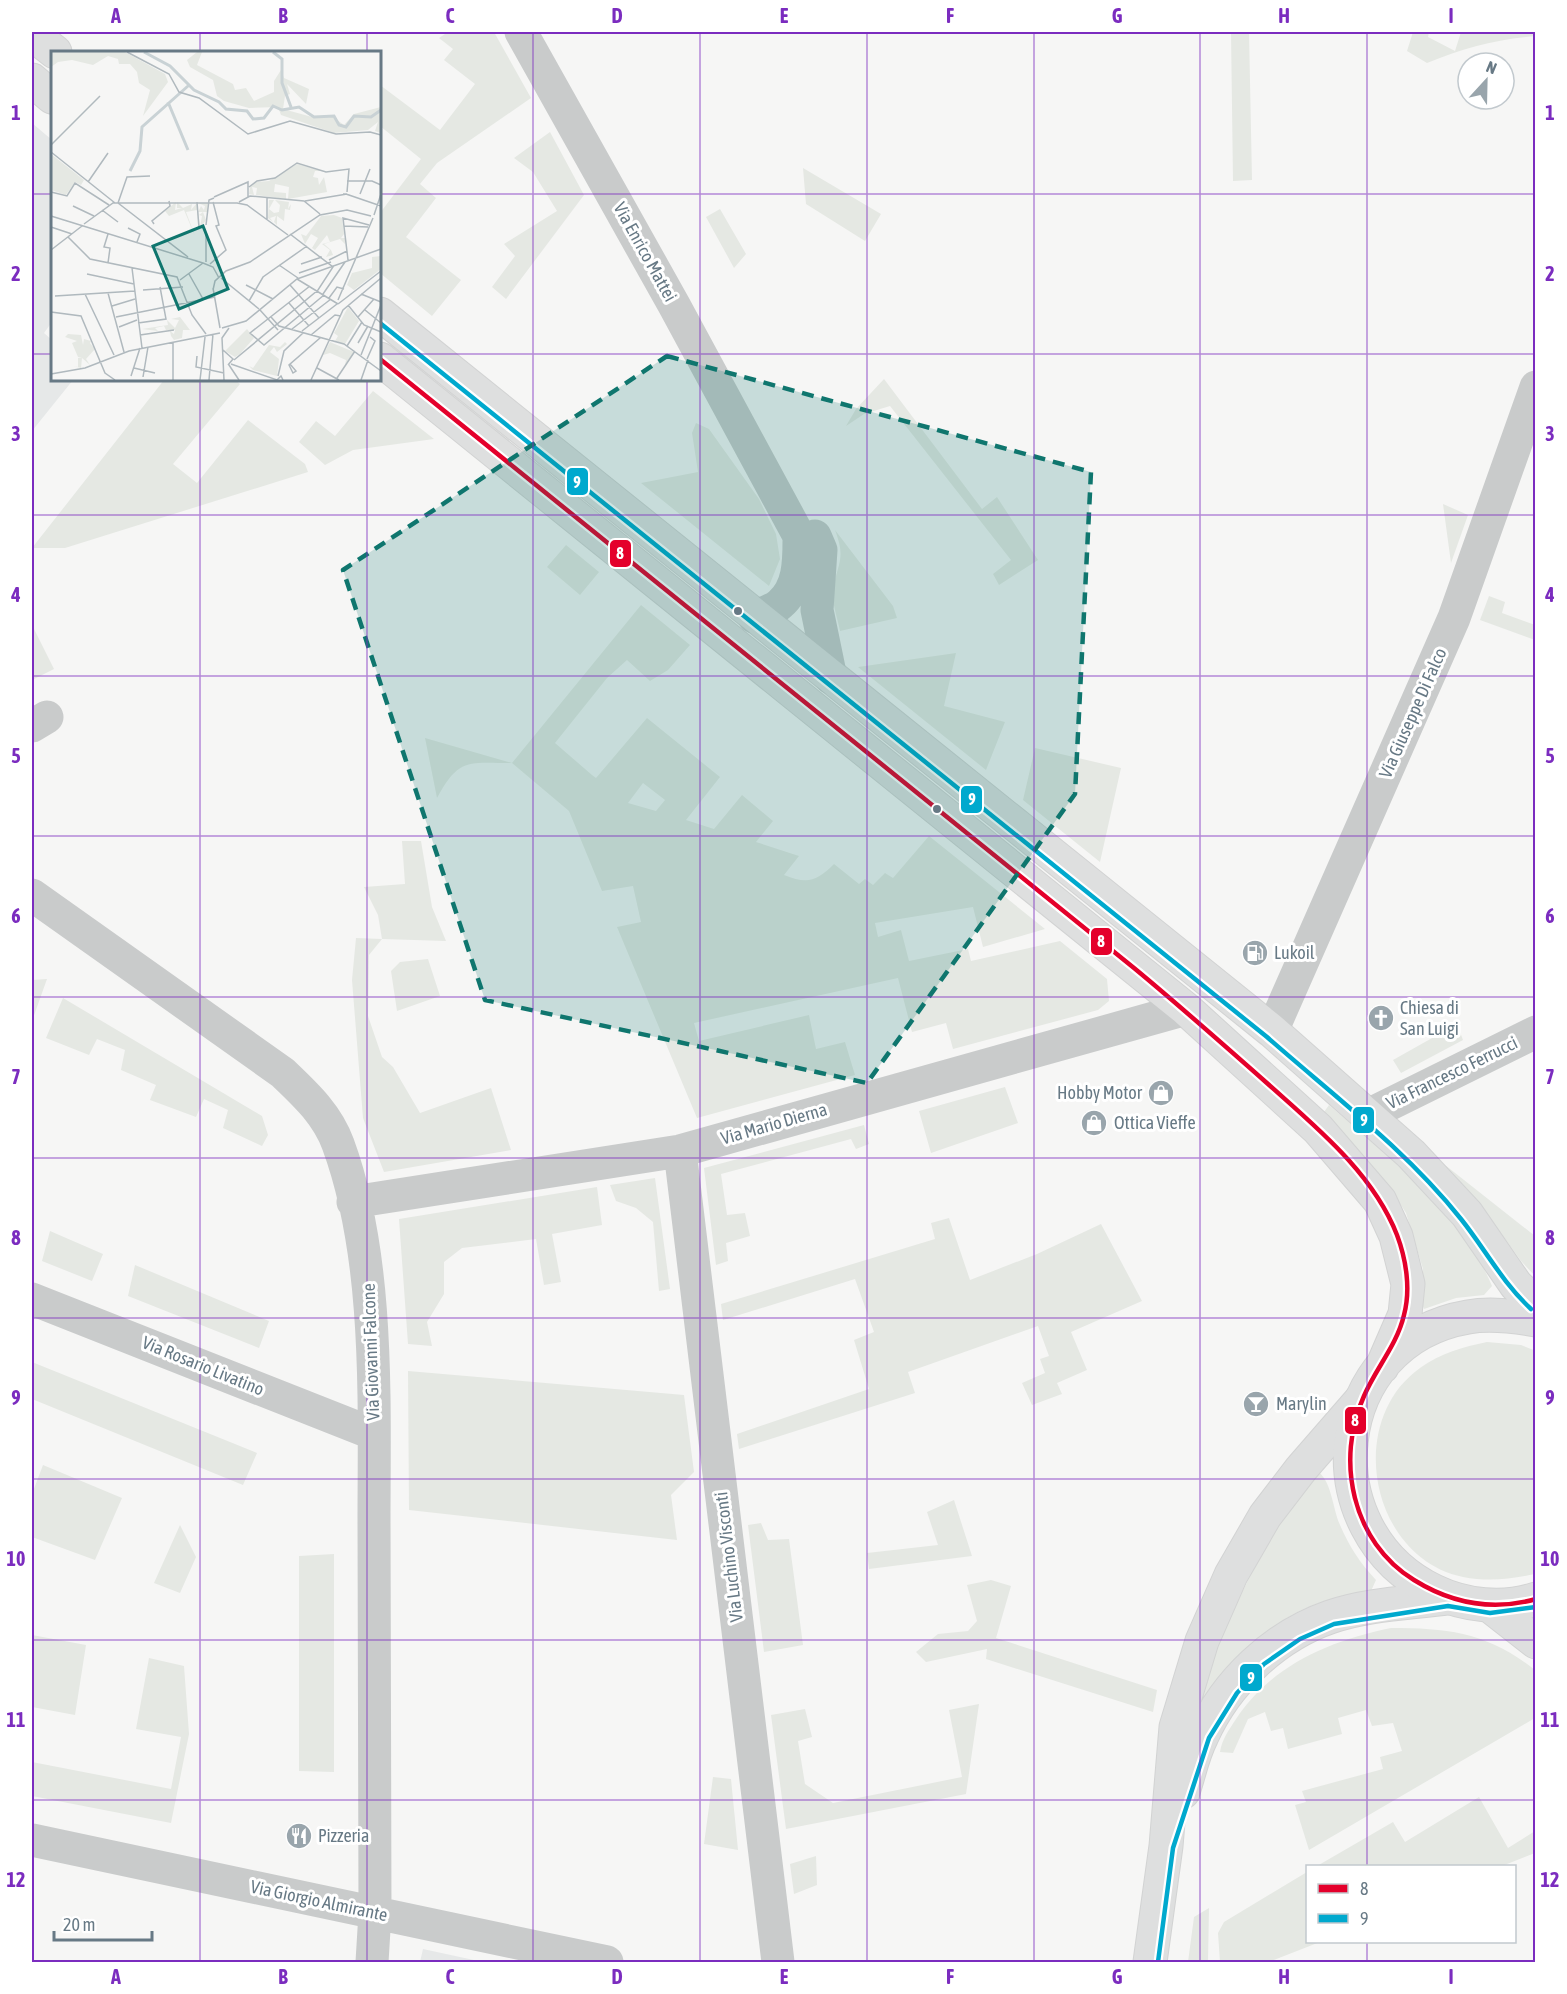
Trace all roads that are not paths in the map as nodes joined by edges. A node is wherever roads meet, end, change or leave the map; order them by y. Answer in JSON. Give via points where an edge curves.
{"nodes":[{"id":1,"x":521,"y":32,"type":"edge"},
{"id":2,"x":32,"y":34,"type":"edge"},
{"id":3,"x":54,"y":51,"type":"edge"},
{"id":4,"x":32,"y":80,"type":"edge"},
{"id":5,"x":51,"y":96,"type":"edge"},
{"id":6,"x":381,"y":315,"type":"edge"},
{"id":7,"x":381,"y":360,"type":"edge"},
{"id":8,"x":1536,"y":387,"type":"edge"},
{"id":9,"x":765,"y":475,"type":"junction"},
{"id":10,"x":754,"y":617,"type":"junction"},
{"id":11,"x":831,"y":678,"type":"junction"},
{"id":12,"x":32,"y":895,"type":"edge"},
{"id":13,"x":1186,"y":1009,"type":"junction"},
{"id":14,"x":1272,"y":1031,"type":"junction"},
{"id":15,"x":1536,"y":1032,"type":"edge"},
{"id":16,"x":1368,"y":1115,"type":"junction"},
{"id":17,"x":680,"y":1150,"type":"junction"},
{"id":18,"x":353,"y":1202,"type":"junction"},
{"id":19,"x":32,"y":1299,"type":"edge"},
{"id":20,"x":1536,"y":1304,"type":"edge"},
{"id":21,"x":1536,"y":1320,"type":"edge"},
{"id":22,"x":1382,"y":1367,"type":"junction"},
{"id":23,"x":1361,"y":1400,"type":"junction"},
{"id":24,"x":374,"y":1434,"type":"junction"},
{"id":25,"x":1448,"y":1598,"type":"junction"},
{"id":26,"x":1536,"y":1599,"type":"edge"},
{"id":27,"x":1490,"y":1606,"type":"junction"},
{"id":28,"x":1536,"y":1642,"type":"edge"},
{"id":29,"x":32,"y":1840,"type":"edge"},
{"id":30,"x":1166,"y":1846,"type":"junction"},
{"id":31,"x":375,"y":1913,"type":"junction"},
{"id":32,"x":372,"y":1962,"type":"edge"},
{"id":33,"x":607,"y":1962,"type":"edge"},
{"id":34,"x":778,"y":1962,"type":"edge"},
{"id":35,"x":1150,"y":1962,"type":"edge"}],
"edges":[{"from":1,"to":9,"type":"street","name":"Via Enrico Mattei"},
{"from":2,"to":3,"type":"main road"},
{"from":4,"to":5,"type":"main road"},
{"from":6,"to":10,"type":"main road"},
{"from":7,"to":13,"type":"main road"},
{"from":8,"to":14,"type":"street","name":"Via Giuseppe Di Falco","via":[[1454,618]]},
{"from":9,"to":10,"type":"street","name":"Via Enrico Mattei","via":[[799,536],[799,567],[791,590],[780,604]]},
{"from":9,"to":11,"type":"street","via":[[799,501],[821,550],[817,610]]},
{"from":10,"to":11,"type":"main road"},
{"from":11,"to":14,"type":"main road"},
{"from":12,"to":18,"type":"street","name":"Via Giovanni Falcone","via":[[283,1073],[315,1103],[338,1143]]},
{"from":13,"to":17,"type":"street","name":"Via Mario Dierna"},
{"from":13,"to":22,"type":"main road","via":[[1317,1129],[1380,1201],[1396,1236],[1408,1284],[1404,1314]]},
{"from":14,"to":16,"type":"main road"},
{"from":15,"to":16,"type":"street","name":"Via Francesco Ferrucci"},
{"from":16,"to":20,"type":"main road","via":[[1412,1154],[1467,1214],[1516,1285]]},
{"from":17,"to":18,"type":"street","name":"Via Mario Dierna"},
{"from":17,"to":34,"type":"street","name":"Via Luchino Visconti"},
{"from":18,"to":24,"type":"street","name":"Via Giovanni Falcone","via":[[369,1283]]},
{"from":19,"to":24,"type":"street","name":"Via Rosario Livatino"},
{"from":21,"to":22,"type":"main road","via":[[1502,1315],[1468,1317],[1435,1327],[1406,1344]]},
{"from":22,"to":23,"type":"main road"},
{"from":23,"to":25,"type":"main road","via":[[1351,1433],[1348,1468],[1364,1523],[1390,1561],[1417,1583]]},
{"from":23,"to":30,"type":"main road","via":[[1300,1469],[1265,1516],[1231,1575],[1202,1641],[1176,1727]]},
{"from":24,"to":31,"type":"street","name":"Via Giovanni Falcone"},
{"from":25,"to":27,"type":"main road"},
{"from":25,"to":30,"type":"main road","via":[[1332,1617],[1296,1632],[1259,1658],[1232,1688],[1202,1735]]},
{"from":26,"to":27,"type":"main road"},
{"from":27,"to":28,"type":"main road"},
{"from":29,"to":31,"type":"street","name":"Via Giorgio Almirante"},
{"from":30,"to":35,"type":"main road"},
{"from":31,"to":32,"type":"street","name":"Via Giovanni Falcone"},
{"from":31,"to":33,"type":"street","name":"Via Giorgio Almirante"}]}
